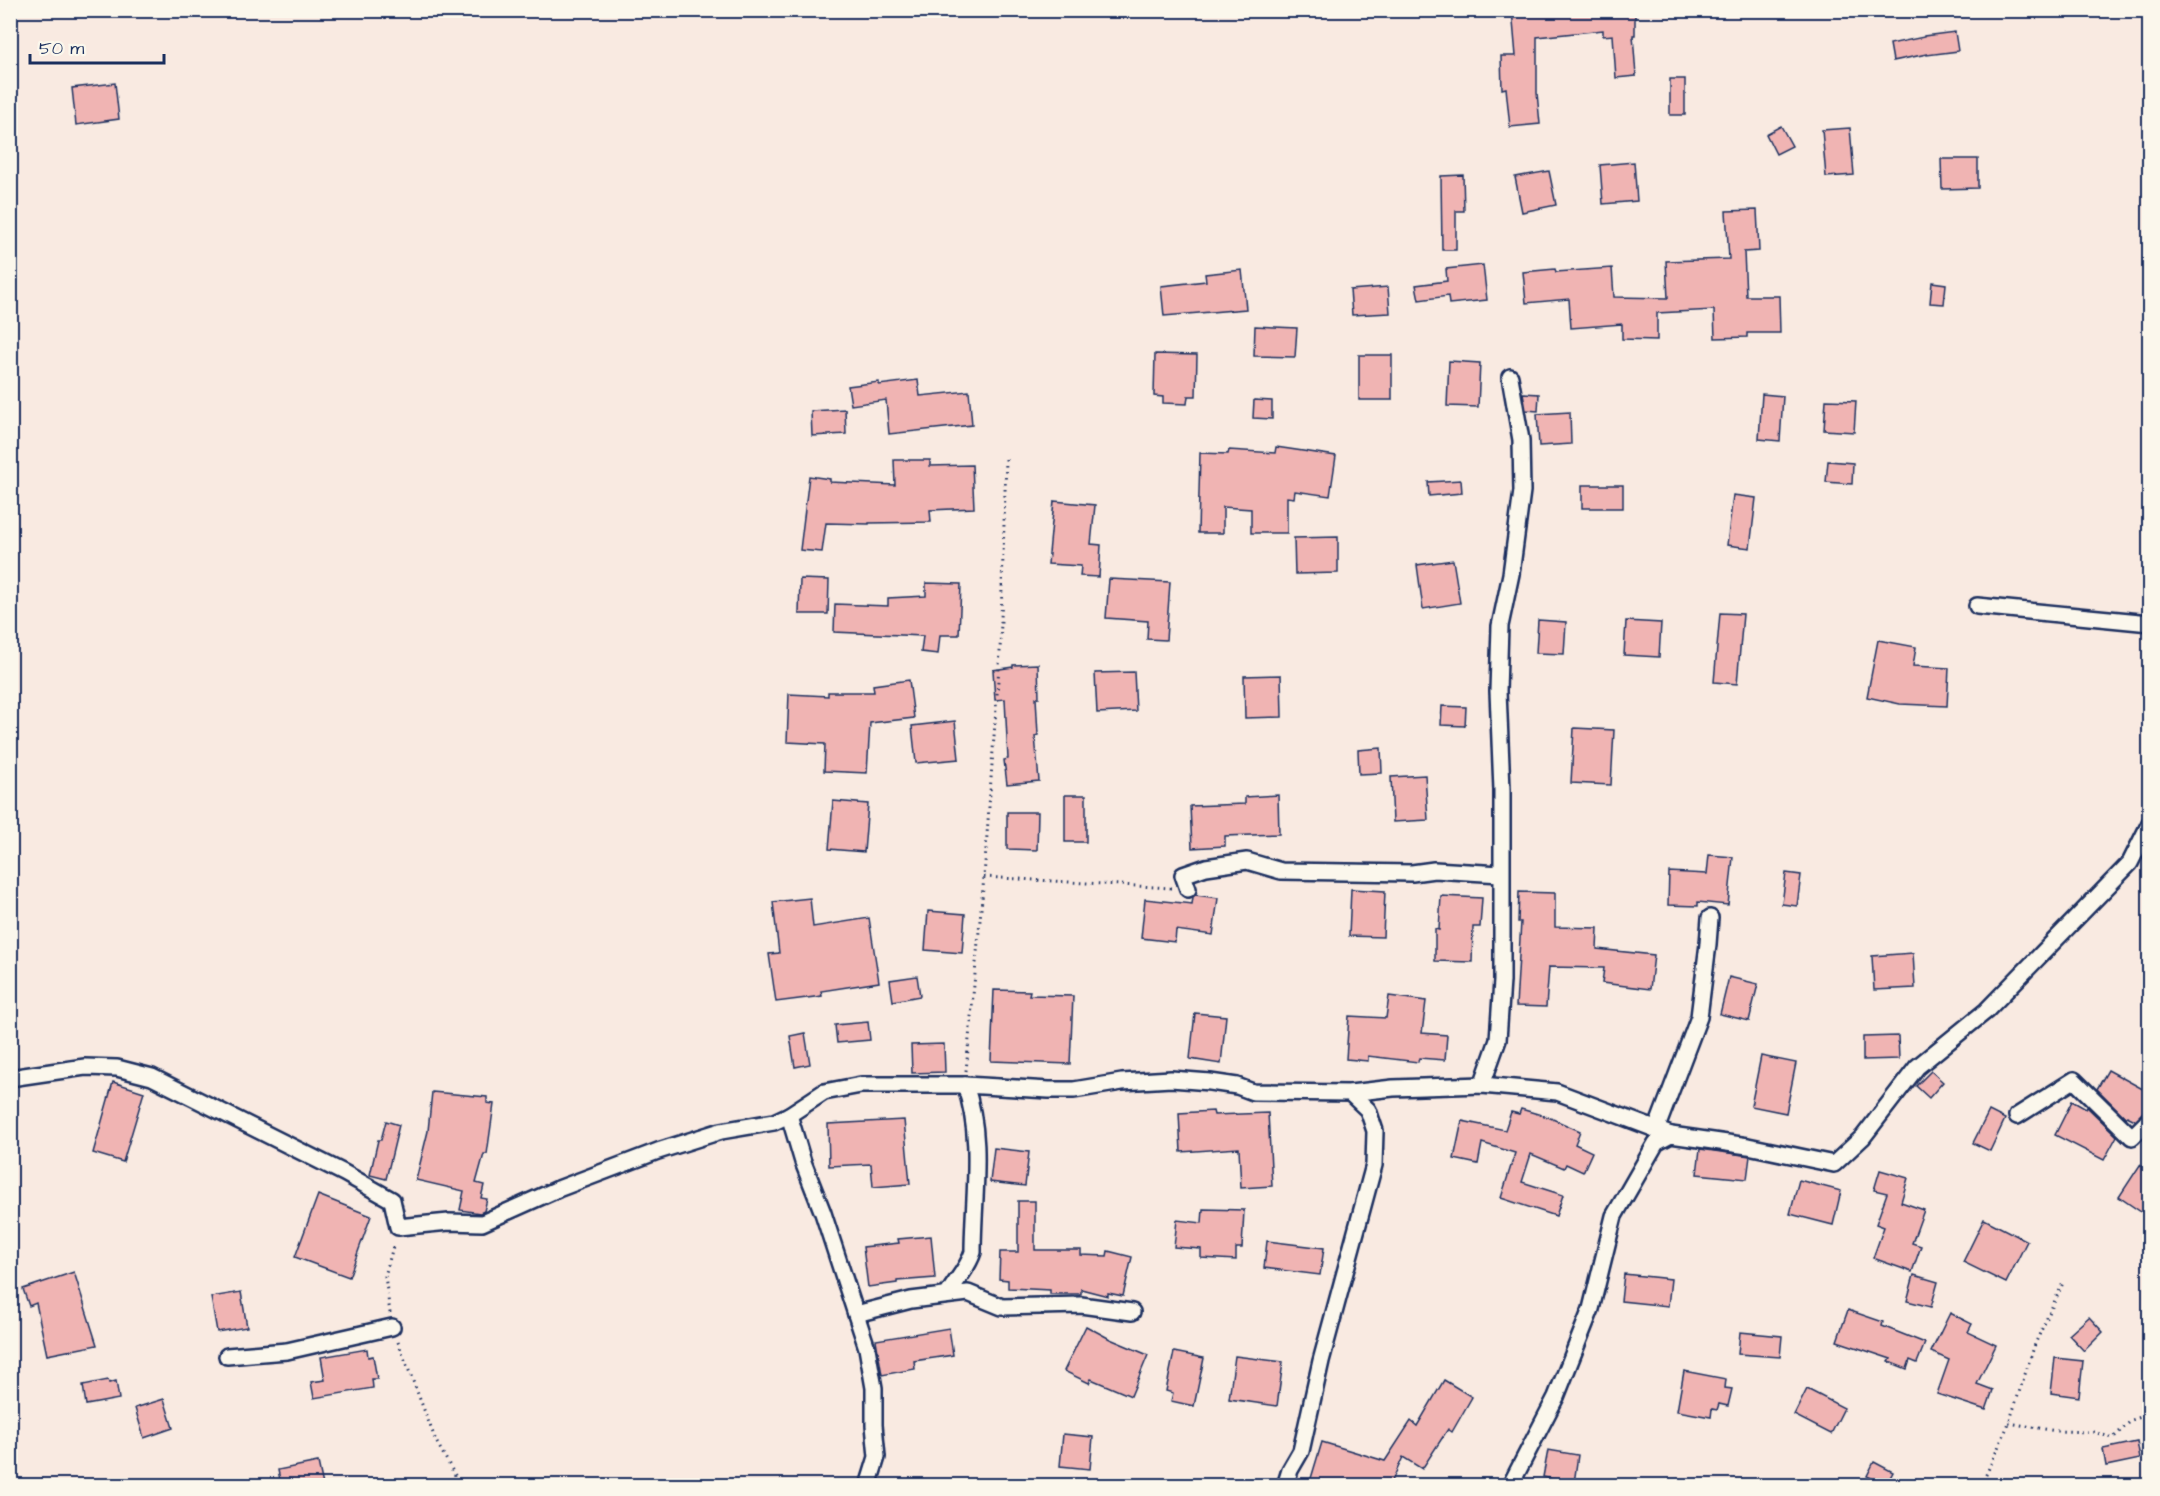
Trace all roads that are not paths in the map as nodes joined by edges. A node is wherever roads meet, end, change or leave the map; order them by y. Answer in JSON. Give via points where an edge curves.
{"nodes":[{"id":1,"x":1510,"y":377,"type":"dead end"},
{"id":2,"x":1977,"y":606,"type":"dead end"},
{"id":3,"x":2150,"y":623,"type":"edge"},
{"id":4,"x":2150,"y":823,"type":"edge"},
{"id":5,"x":1501,"y":874,"type":"junction"},
{"id":6,"x":1188,"y":889,"type":"road end"},
{"id":7,"x":1710,"y":918,"type":"dead end"},
{"id":8,"x":10,"y":1078,"type":"edge"},
{"id":9,"x":965,"y":1084,"type":"junction"},
{"id":10,"x":1482,"y":1085,"type":"junction"},
{"id":11,"x":1350,"y":1093,"type":"junction"},
{"id":12,"x":789,"y":1115,"type":"junction"},
{"id":13,"x":2017,"y":1116,"type":"dead end"},
{"id":14,"x":2150,"y":1119,"type":"edge"},
{"id":15,"x":1656,"y":1130,"type":"junction"},
{"id":16,"x":1671,"y":1136,"type":"junction"},
{"id":17,"x":948,"y":1294,"type":"junction"},
{"id":18,"x":1132,"y":1312,"type":"dead end"},
{"id":19,"x":856,"y":1314,"type":"junction"},
{"id":20,"x":392,"y":1327,"type":"road end"},
{"id":21,"x":227,"y":1356,"type":"dead end"},
{"id":22,"x":868,"y":1485,"type":"edge"},
{"id":23,"x":1285,"y":1485,"type":"edge"},
{"id":24,"x":1510,"y":1485,"type":"edge"}],
"edges":[{"from":1,"to":5,"type":"street","via":[[1521,440],[1522,491],[1500,626]]},
{"from":2,"to":3,"type":"street"},
{"from":4,"to":16,"type":"street","via":[[2130,863],[1986,1011],[1917,1067],[1863,1137],[1834,1164],[1749,1146]]},
{"from":5,"to":6,"type":"street","via":[[1434,870],[1281,871],[1247,861],[1183,875]]},
{"from":5,"to":10,"type":"street","via":[[1498,1040]]},
{"from":7,"to":15,"type":"street","via":[[1699,1017]]},
{"from":8,"to":12,"type":"street","via":[[85,1067],[117,1068],[152,1077],[392,1200],[398,1227],[482,1223],[658,1151]]},
{"from":9,"to":11,"type":"street","via":[[1074,1090],[1171,1079],[1237,1086],[1253,1092]]},
{"from":9,"to":12,"type":"street","via":[[861,1085],[824,1092]]},
{"from":9,"to":17,"type":"street","via":[[977,1135],[973,1252],[969,1266]]},
{"from":10,"to":11,"type":"street"},
{"from":10,"to":15,"type":"street","via":[[1557,1092]]},
{"from":11,"to":23,"type":"street","via":[[1368,1110],[1375,1131],[1374,1165],[1300,1451]]},
{"from":12,"to":19,"type":"street"},
{"from":13,"to":14,"type":"street","via":[[2074,1080],[2132,1137]]},
{"from":15,"to":16,"type":"street"},
{"from":16,"to":24,"type":"street","via":[[1656,1143],[1614,1215],[1591,1309],[1556,1397]]},
{"from":17,"to":18,"type":"street","via":[[968,1293],[1002,1307],[1081,1305]]},
{"from":17,"to":19,"type":"street"},
{"from":19,"to":22,"type":"street","via":[[874,1388],[877,1457]]},
{"from":20,"to":21,"type":"street","via":[[287,1351]]}]}
